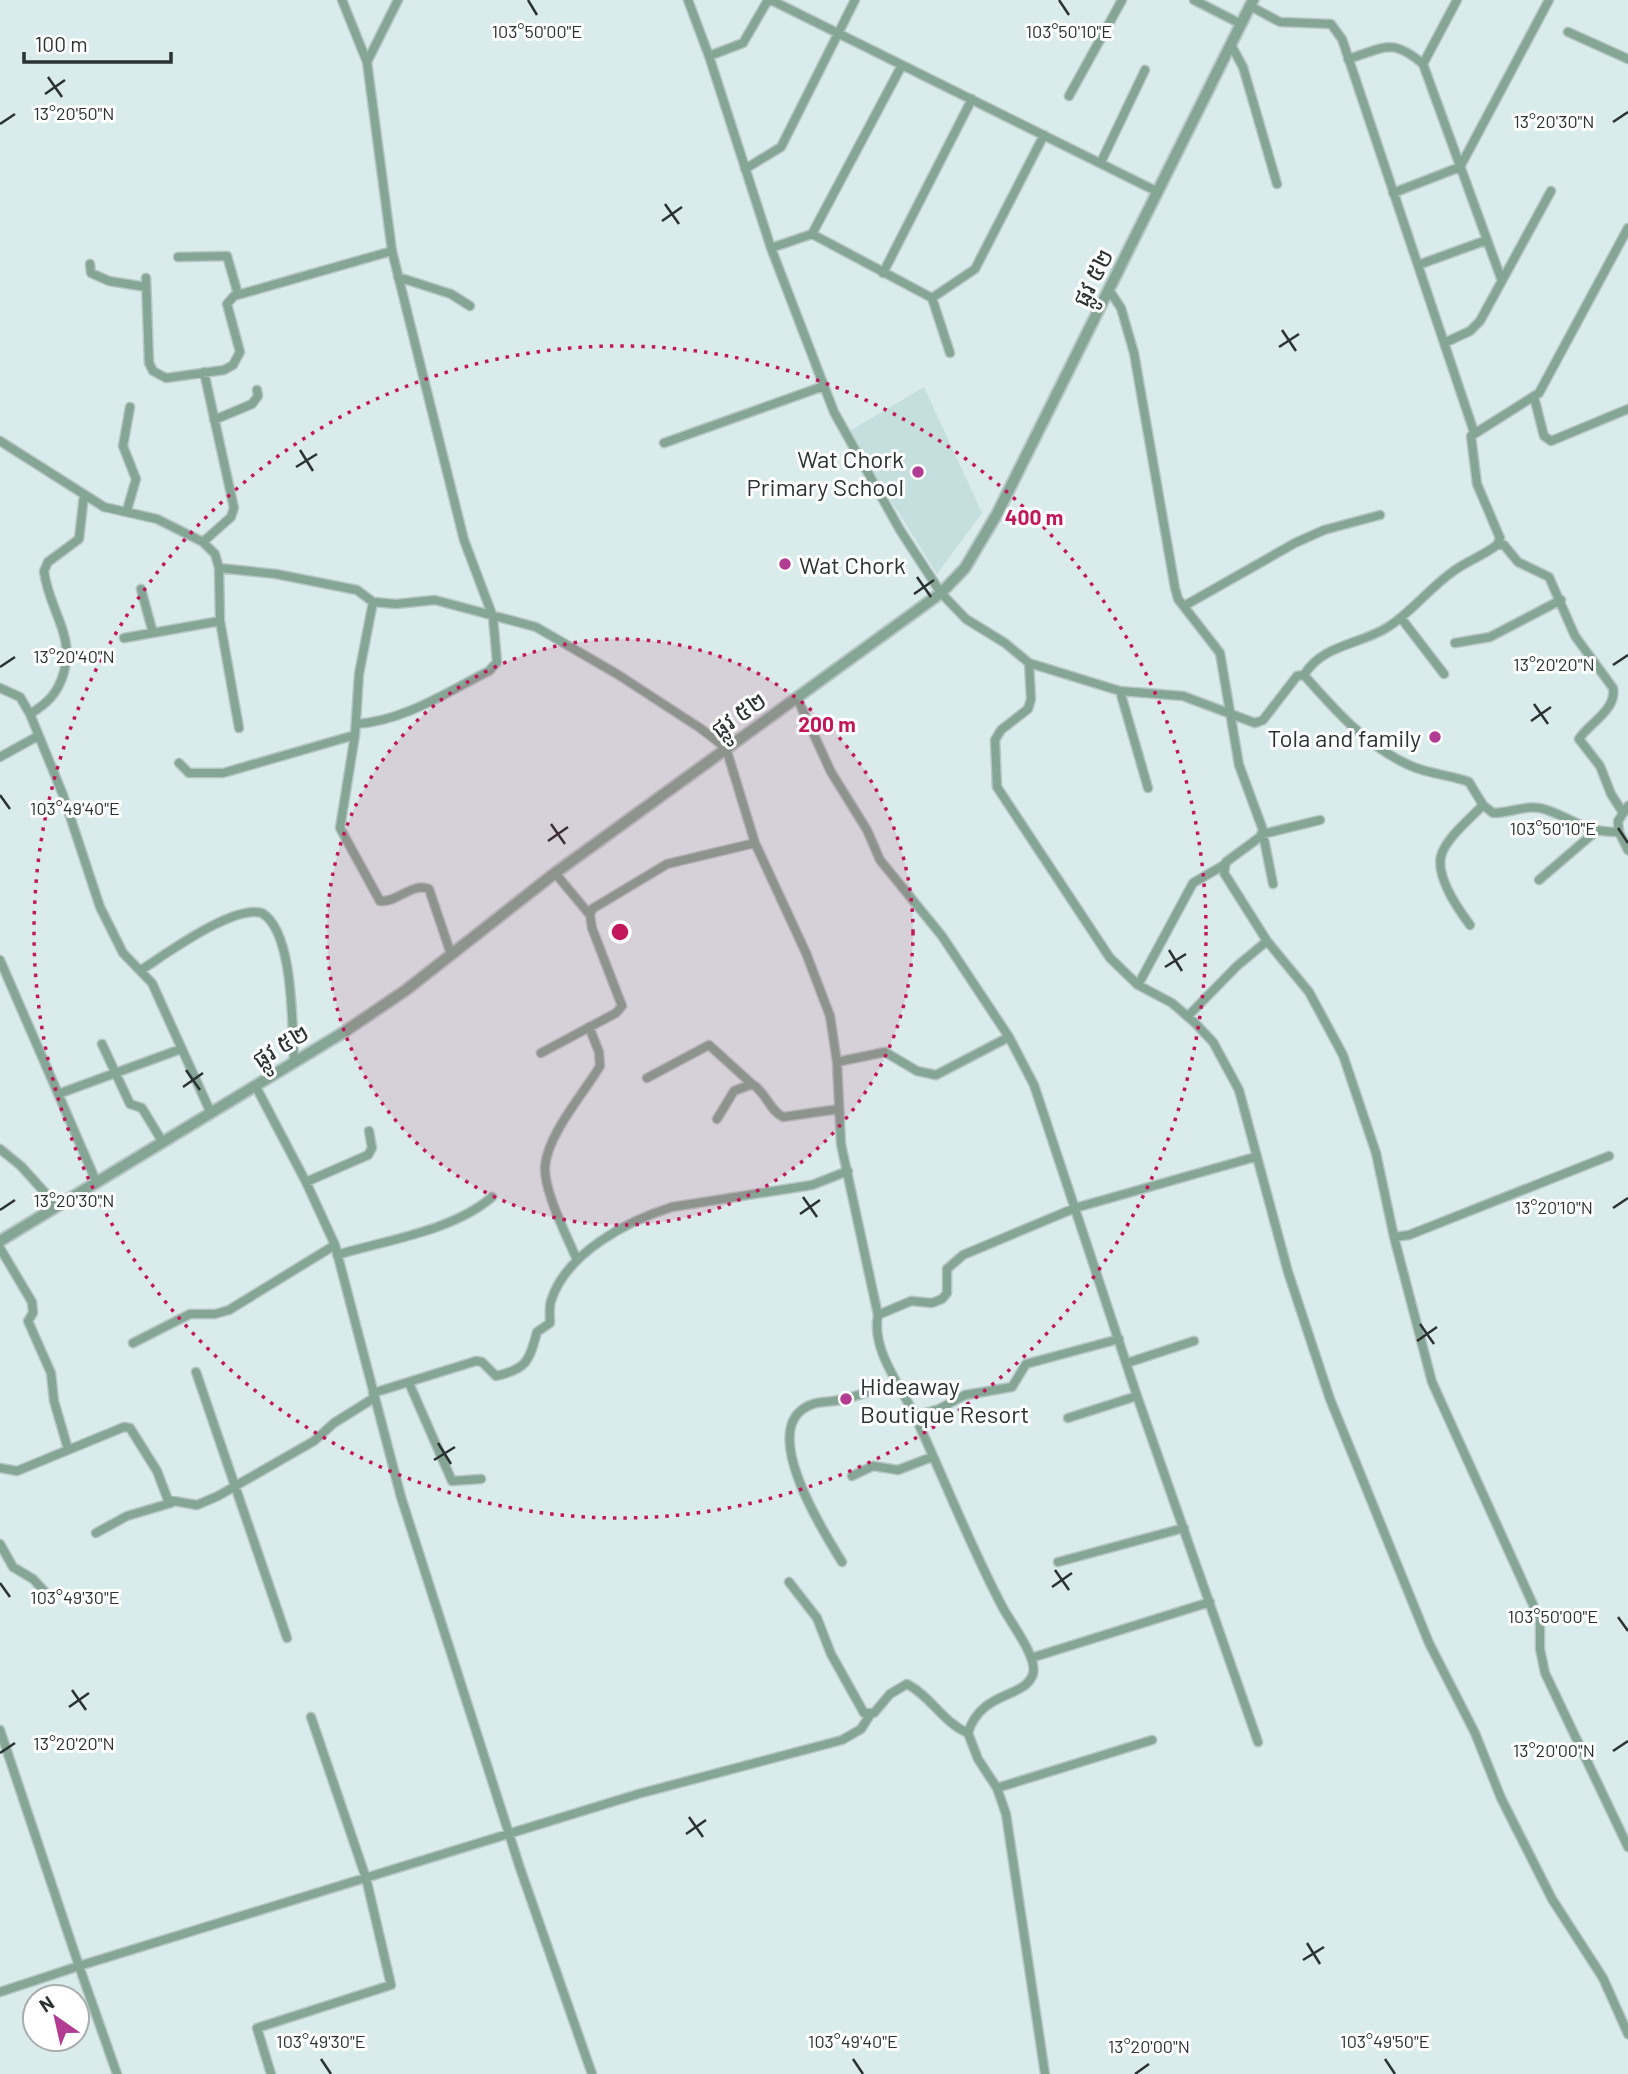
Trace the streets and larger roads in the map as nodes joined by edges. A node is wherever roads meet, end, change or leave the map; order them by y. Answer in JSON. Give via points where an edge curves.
{"nodes":[{"id":1,"x":342,"y":0,"type":"edge"},
{"id":2,"x":398,"y":0,"type":"edge"},
{"id":3,"x":688,"y":0,"type":"edge"},
{"id":4,"x":770,"y":0,"type":"edge"},
{"id":5,"x":855,"y":0,"type":"edge"},
{"id":6,"x":1122,"y":0,"type":"edge"},
{"id":7,"x":1194,"y":0,"type":"edge"},
{"id":8,"x":1457,"y":0,"type":"edge"},
{"id":9,"x":1549,"y":0,"type":"edge"},
{"id":10,"x":1252,"y":3,"type":"edge"},
{"id":11,"x":1241,"y":24,"type":"junction"},
{"id":12,"x":1568,"y":32,"type":"dead end"},
{"id":13,"x":838,"y":33,"type":"junction"},
{"id":14,"x":1231,"y":45,"type":"junction"},
{"id":15,"x":709,"y":56,"type":"junction"},
{"id":16,"x":1348,"y":59,"type":"junction"},
{"id":17,"x":1628,"y":60,"type":"edge"},
{"id":18,"x":367,"y":62,"type":"junction"},
{"id":19,"x":1423,"y":64,"type":"junction"},
{"id":20,"x":902,"y":65,"type":"junction"},
{"id":21,"x":1145,"y":70,"type":"dead end"},
{"id":22,"x":1069,"y":96,"type":"dead end"},
{"id":23,"x":972,"y":99,"type":"junction"},
{"id":24,"x":1044,"y":135,"type":"junction"},
{"id":25,"x":1101,"y":162,"type":"junction"},
{"id":26,"x":1460,"y":167,"type":"junction"},
{"id":27,"x":746,"y":169,"type":"junction"},
{"id":28,"x":1277,"y":184,"type":"dead end"},
{"id":29,"x":1551,"y":191,"type":"dead end"},
{"id":30,"x":1158,"y":192,"type":"junction"},
{"id":31,"x":1394,"y":193,"type":"junction"},
{"id":32,"x":1628,"y":228,"type":"edge"},
{"id":33,"x":812,"y":234,"type":"junction"},
{"id":34,"x":1487,"y":240,"type":"junction"},
{"id":35,"x":771,"y":248,"type":"junction"},
{"id":36,"x":392,"y":251,"type":"junction"},
{"id":37,"x":177,"y":257,"type":"dead end"},
{"id":38,"x":90,"y":264,"type":"dead end"},
{"id":39,"x":1418,"y":265,"type":"junction"},
{"id":40,"x":883,"y":273,"type":"junction"},
{"id":41,"x":398,"y":277,"type":"junction"},
{"id":42,"x":1502,"y":281,"type":"junction"},
{"id":43,"x":1109,"y":290,"type":"junction"},
{"id":44,"x":239,"y":294,"type":"junction"},
{"id":45,"x":932,"y":298,"type":"junction"},
{"id":46,"x":470,"y":306,"type":"dead end"},
{"id":47,"x":1444,"y":343,"type":"junction"},
{"id":48,"x":950,"y":353,"type":"dead end"},
{"id":49,"x":204,"y":372,"type":"junction"},
{"id":50,"x":824,"y":386,"type":"junction"},
{"id":51,"x":257,"y":390,"type":"dead end"},
{"id":52,"x":1534,"y":397,"type":"junction"},
{"id":53,"x":130,"y":407,"type":"dead end"},
{"id":54,"x":1628,"y":409,"type":"edge"},
{"id":55,"x":214,"y":420,"type":"junction"},
{"id":56,"x":1474,"y":432,"type":"junction"},
{"id":57,"x":0,"y":441,"type":"edge"},
{"id":58,"x":664,"y":443,"type":"dead end"},
{"id":59,"x":84,"y":495,"type":"junction"},
{"id":60,"x":127,"y":510,"type":"junction"},
{"id":61,"x":1380,"y":515,"type":"dead end"},
{"id":62,"x":203,"y":542,"type":"junction"},
{"id":63,"x":1497,"y":545,"type":"junction"},
{"id":64,"x":219,"y":568,"type":"junction"},
{"id":65,"x":141,"y":589,"type":"dead end"},
{"id":66,"x":942,"y":593,"type":"junction"},
{"id":67,"x":1561,"y":600,"type":"junction"},
{"id":68,"x":373,"y":602,"type":"junction"},
{"id":69,"x":1184,"y":606,"type":"junction"},
{"id":70,"x":494,"y":617,"type":"junction"},
{"id":71,"x":1401,"y":618,"type":"junction"},
{"id":72,"x":220,"y":621,"type":"junction"},
{"id":73,"x":153,"y":633,"type":"junction"},
{"id":74,"x":124,"y":638,"type":"dead end"},
{"id":75,"x":1455,"y":643,"type":"dead end"},
{"id":76,"x":1029,"y":663,"type":"junction"},
{"id":77,"x":1444,"y":674,"type":"dead end"},
{"id":78,"x":1304,"y":675,"type":"junction"},
{"id":79,"x":0,"y":688,"type":"edge"},
{"id":80,"x":1120,"y":691,"type":"junction"},
{"id":81,"x":797,"y":698,"type":"junction"},
{"id":82,"x":30,"y":713,"type":"junction"},
{"id":83,"x":1231,"y":716,"type":"junction"},
{"id":84,"x":356,"y":724,"type":"junction"},
{"id":85,"x":239,"y":728,"type":"dead end"},
{"id":86,"x":355,"y":735,"type":"junction"},
{"id":87,"x":38,"y":737,"type":"junction"},
{"id":88,"x":726,"y":748,"type":"junction"},
{"id":89,"x":0,"y":757,"type":"edge"},
{"id":90,"x":179,"y":763,"type":"dead end"},
{"id":91,"x":1149,"y":788,"type":"dead end"},
{"id":92,"x":1483,"y":805,"type":"junction"},
{"id":93,"x":1625,"y":808,"type":"edge"},
{"id":94,"x":1320,"y":820,"type":"dead end"},
{"id":95,"x":1595,"y":832,"type":"junction"},
{"id":96,"x":1619,"y":832,"type":"junction"},
{"id":97,"x":1263,"y":834,"type":"junction"},
{"id":98,"x":755,"y":843,"type":"junction"},
{"id":99,"x":1628,"y":850,"type":"edge"},
{"id":100,"x":1224,"y":865,"type":"junction"},
{"id":101,"x":555,"y":873,"type":"junction"},
{"id":102,"x":1539,"y":880,"type":"dead end"},
{"id":103,"x":1273,"y":884,"type":"dead end"},
{"id":104,"x":590,"y":915,"type":"junction"},
{"id":105,"x":1470,"y":925,"type":"dead end"},
{"id":106,"x":1267,"y":941,"type":"junction"},
{"id":107,"x":451,"y":954,"type":"junction"},
{"id":108,"x":0,"y":960,"type":"edge"},
{"id":109,"x":141,"y":970,"type":"junction"},
{"id":110,"x":1138,"y":985,"type":"junction"},
{"id":111,"x":1188,"y":1016,"type":"junction"},
{"id":112,"x":589,"y":1027,"type":"junction"},
{"id":113,"x":1009,"y":1037,"type":"junction"},
{"id":114,"x":102,"y":1044,"type":"dead end"},
{"id":115,"x":181,"y":1049,"type":"junction"},
{"id":116,"x":541,"y":1053,"type":"dead end"},
{"id":117,"x":294,"y":1061,"type":"junction"},
{"id":118,"x":837,"y":1062,"type":"junction"},
{"id":119,"x":114,"y":1072,"type":"junction"},
{"id":120,"x":647,"y":1077,"type":"dead end"},
{"id":121,"x":752,"y":1084,"type":"junction"},
{"id":122,"x":255,"y":1085,"type":"junction"},
{"id":123,"x":58,"y":1094,"type":"junction"},
{"id":124,"x":839,"y":1109,"type":"junction"},
{"id":125,"x":210,"y":1111,"type":"junction"},
{"id":126,"x":716,"y":1119,"type":"dead end"},
{"id":127,"x":369,"y":1131,"type":"dead end"},
{"id":128,"x":162,"y":1141,"type":"junction"},
{"id":129,"x":0,"y":1149,"type":"edge"},
{"id":130,"x":1609,"y":1156,"type":"dead end"},
{"id":131,"x":1255,"y":1157,"type":"junction"},
{"id":132,"x":848,"y":1171,"type":"junction"},
{"id":133,"x":96,"y":1181,"type":"junction"},
{"id":134,"x":306,"y":1182,"type":"junction"},
{"id":135,"x":492,"y":1197,"type":"dead end"},
{"id":136,"x":57,"y":1206,"type":"junction"},
{"id":137,"x":1075,"y":1208,"type":"junction"},
{"id":138,"x":1394,"y":1237,"type":"junction"},
{"id":139,"x":0,"y":1241,"type":"edge"},
{"id":140,"x":335,"y":1245,"type":"junction"},
{"id":141,"x":0,"y":1248,"type":"edge"},
{"id":142,"x":337,"y":1255,"type":"junction"},
{"id":143,"x":577,"y":1260,"type":"junction"},
{"id":144,"x":878,"y":1315,"type":"junction"},
{"id":145,"x":1119,"y":1339,"type":"junction"},
{"id":146,"x":1194,"y":1341,"type":"dead end"},
{"id":147,"x":133,"y":1343,"type":"dead end"},
{"id":148,"x":1127,"y":1363,"type":"junction"},
{"id":149,"x":196,"y":1372,"type":"dead end"},
{"id":150,"x":409,"y":1383,"type":"junction"},
{"id":151,"x":897,"y":1383,"type":"junction"},
{"id":152,"x":374,"y":1395,"type":"junction"},
{"id":153,"x":1137,"y":1396,"type":"junction"},
{"id":154,"x":915,"y":1416,"type":"junction"},
{"id":155,"x":1068,"y":1418,"type":"dead end"},
{"id":156,"x":68,"y":1450,"type":"junction"},
{"id":157,"x":932,"y":1457,"type":"junction"},
{"id":158,"x":0,"y":1468,"type":"edge"},
{"id":159,"x":852,"y":1476,"type":"dead end"},
{"id":160,"x":481,"y":1479,"type":"dead end"},
{"id":161,"x":236,"y":1485,"type":"junction"},
{"id":162,"x":171,"y":1503,"type":"junction"},
{"id":163,"x":1184,"y":1528,"type":"junction"},
{"id":164,"x":96,"y":1533,"type":"dead end"},
{"id":165,"x":0,"y":1544,"type":"edge"},
{"id":166,"x":842,"y":1562,"type":"dead end"},
{"id":167,"x":1058,"y":1562,"type":"dead end"},
{"id":168,"x":789,"y":1583,"type":"dead end"},
{"id":169,"x":47,"y":1594,"type":"dead end"},
{"id":170,"x":1210,"y":1602,"type":"junction"},
{"id":171,"x":287,"y":1638,"type":"dead end"},
{"id":172,"x":1031,"y":1658,"type":"junction"},
{"id":173,"x":870,"y":1715,"type":"junction"},
{"id":174,"x":311,"y":1717,"type":"dead end"},
{"id":175,"x":0,"y":1730,"type":"edge"},
{"id":176,"x":968,"y":1732,"type":"junction"},
{"id":177,"x":1152,"y":1740,"type":"dead end"},
{"id":178,"x":1258,"y":1742,"type":"dead end"},
{"id":179,"x":997,"y":1788,"type":"junction"},
{"id":180,"x":510,"y":1836,"type":"junction"},
{"id":181,"x":1628,"y":1847,"type":"edge"},
{"id":182,"x":366,"y":1878,"type":"junction"},
{"id":183,"x":79,"y":1966,"type":"junction"},
{"id":184,"x":0,"y":1992,"type":"edge"},
{"id":185,"x":1628,"y":2034,"type":"edge"},
{"id":186,"x":117,"y":2074,"type":"edge"},
{"id":187,"x":271,"y":2074,"type":"edge"},
{"id":188,"x":592,"y":2074,"type":"edge"},
{"id":189,"x":1045,"y":2074,"type":"edge"}],
"edges":[{"from":1,"to":18,"type":"street"},
{"from":2,"to":18,"type":"street"},
{"from":3,"to":15,"type":"street"},
{"from":4,"to":13,"type":"street"},
{"from":4,"to":15,"type":"street","via":[[743,43]]},
{"from":5,"to":13,"type":"street"},
{"from":6,"to":22,"type":"street"},
{"from":7,"to":11,"type":"street"},
{"from":8,"to":19,"type":"street"},
{"from":9,"to":26,"type":"street"},
{"from":10,"to":11,"type":"street","name":"ផ្លូវ ៥២"},
{"from":10,"to":16,"type":"street","via":[[1280,22],[1331,24]]},
{"from":11,"to":14,"type":"street","name":"ផ្លូវ ៥២"},
{"from":12,"to":17,"type":"street"},
{"from":13,"to":20,"type":"street"},
{"from":13,"to":27,"type":"street","via":[[781,147]]},
{"from":14,"to":28,"type":"street","via":[[1243,66]]},
{"from":14,"to":30,"type":"street","name":"ផ្លូវ ៥២"},
{"from":15,"to":27,"type":"street"},
{"from":16,"to":19,"type":"street","via":[[1393,46],[1402,47]]},
{"from":16,"to":31,"type":"street"},
{"from":18,"to":36,"type":"street"},
{"from":19,"to":26,"type":"street"},
{"from":20,"to":23,"type":"street"},
{"from":20,"to":33,"type":"street"},
{"from":21,"to":25,"type":"street"},
{"from":23,"to":24,"type":"street"},
{"from":23,"to":40,"type":"street"},
{"from":24,"to":25,"type":"street"},
{"from":24,"to":45,"type":"street","via":[[975,269]]},
{"from":25,"to":30,"type":"street"},
{"from":26,"to":31,"type":"street"},
{"from":26,"to":34,"type":"street"},
{"from":27,"to":35,"type":"street"},
{"from":29,"to":42,"type":"street"},
{"from":30,"to":43,"type":"street","name":"ផ្លូវ ៥២"},
{"from":31,"to":39,"type":"street"},
{"from":32,"to":52,"type":"street"},
{"from":33,"to":35,"type":"street"},
{"from":33,"to":40,"type":"street"},
{"from":34,"to":39,"type":"street"},
{"from":34,"to":42,"type":"street"},
{"from":35,"to":50,"type":"street"},
{"from":36,"to":41,"type":"street"},
{"from":36,"to":44,"type":"street"},
{"from":37,"to":44,"type":"street","via":[[228,256]]},
{"from":38,"to":49,"type":"street","via":[[91,273],[98,278],[146,282],[153,371],[166,378]]},
{"from":39,"to":47,"type":"street"},
{"from":40,"to":45,"type":"street"},
{"from":41,"to":46,"type":"street","via":[[451,294]]},
{"from":41,"to":70,"type":"street","via":[[464,540]]},
{"from":42,"to":47,"type":"street","via":[[1475,327]]},
{"from":43,"to":66,"type":"street","name":"ផ្លូវ ៥២","via":[[979,547]]},
{"from":43,"to":69,"type":"street","via":[[1121,308],[1134,353],[1169,565]]},
{"from":44,"to":49,"type":"street","via":[[227,304],[240,352],[237,360],[224,370]]},
{"from":45,"to":48,"type":"street"},
{"from":47,"to":56,"type":"street"},
{"from":49,"to":55,"type":"street"},
{"from":50,"to":58,"type":"street"},
{"from":50,"to":66,"type":"street","via":[[900,530]]},
{"from":51,"to":55,"type":"street","via":[[252,404]]},
{"from":52,"to":54,"type":"street","via":[[1544,436],[1551,441]]},
{"from":52,"to":56,"type":"street"},
{"from":53,"to":60,"type":"street","via":[[123,446],[136,479]]},
{"from":55,"to":62,"type":"street","via":[[234,513]]},
{"from":56,"to":63,"type":"street","via":[[1469,441],[1475,478],[1500,538]]},
{"from":57,"to":59,"type":"street"},
{"from":59,"to":60,"type":"street","via":[[104,507]]},
{"from":59,"to":82,"type":"street","via":[[79,539],[48,562],[44,571],[66,635],[68,657],[53,696]]},
{"from":60,"to":62,"type":"street"},
{"from":61,"to":69,"type":"street","via":[[1295,543]]},
{"from":62,"to":64,"type":"street","via":[[215,554]]},
{"from":63,"to":67,"type":"street","via":[[1504,545],[1527,567],[1549,577]]},
{"from":63,"to":71,"type":"street","via":[[1454,570]]},
{"from":64,"to":68,"type":"street","via":[[358,590]]},
{"from":64,"to":72,"type":"street"},
{"from":65,"to":73,"type":"street"},
{"from":66,"to":76,"type":"street","via":[[966,619]]},
{"from":66,"to":81,"type":"street","name":"ផ្លូវ ៥២"},
{"from":67,"to":75,"type":"street","via":[[1490,637]]},
{"from":67,"to":93,"type":"street","via":[[1575,636],[1613,688],[1609,707],[1579,739],[1600,766],[1611,794]]},
{"from":68,"to":70,"type":"street","via":[[435,600]]},
{"from":68,"to":84,"type":"street","via":[[359,674]]},
{"from":69,"to":83,"type":"street","via":[[1220,653]]},
{"from":70,"to":84,"type":"street","via":[[494,668],[409,712]]},
{"from":70,"to":88,"type":"street","via":[[536,627]]},
{"from":71,"to":77,"type":"street"},
{"from":71,"to":78,"type":"street","via":[[1375,634],[1326,653]]},
{"from":72,"to":73,"type":"street"},
{"from":72,"to":85,"type":"street"},
{"from":73,"to":74,"type":"street"},
{"from":76,"to":80,"type":"street"},
{"from":76,"to":110,"type":"street","via":[[1030,705],[995,740],[995,782],[1110,958]]},
{"from":78,"to":83,"type":"street","via":[[1297,676],[1259,722]]},
{"from":78,"to":92,"type":"street","via":[[1378,748],[1412,767],[1469,782]]},
{"from":79,"to":82,"type":"street","via":[[20,697]]},
{"from":80,"to":83,"type":"street","via":[[1183,696]]},
{"from":80,"to":91,"type":"street"},
{"from":81,"to":88,"type":"street","name":"ផ្លូវ ៥២"},
{"from":81,"to":113,"type":"street","via":[[880,860],[942,936]]},
{"from":82,"to":87,"type":"street"},
{"from":83,"to":97,"type":"street","via":[[1239,765]]},
{"from":84,"to":86,"type":"street"},
{"from":86,"to":90,"type":"street","via":[[223,773],[189,773]]},
{"from":86,"to":107,"type":"street","via":[[340,821],[343,835],[380,901],[417,888],[429,890]]},
{"from":87,"to":89,"type":"street"},
{"from":87,"to":109,"type":"street","via":[[63,795],[100,907],[123,953]]},
{"from":88,"to":98,"type":"street"},
{"from":88,"to":101,"type":"street","name":"ផ្លូវ ៥២"},
{"from":92,"to":95,"type":"street","via":[[1493,813],[1546,809]]},
{"from":92,"to":105,"type":"street","via":[[1441,854],[1446,884]]},
{"from":93,"to":96,"type":"street","via":[[1618,821]]},
{"from":94,"to":97,"type":"street"},
{"from":95,"to":96,"type":"street"},
{"from":95,"to":102,"type":"street"},
{"from":96,"to":99,"type":"street"},
{"from":97,"to":100,"type":"street"},
{"from":97,"to":103,"type":"street"},
{"from":98,"to":104,"type":"street","via":[[667,864],[597,905]]},
{"from":98,"to":118,"type":"street","via":[[811,965],[830,1016]]},
{"from":100,"to":106,"type":"street","via":[[1225,876]]},
{"from":100,"to":110,"type":"street","via":[[1193,883]]},
{"from":101,"to":104,"type":"street"},
{"from":101,"to":107,"type":"street","name":"ផ្លូវ ៥២"},
{"from":104,"to":112,"type":"street","via":[[605,965],[622,999],[620,1010]]},
{"from":106,"to":111,"type":"street"},
{"from":106,"to":138,"type":"street","via":[[1309,992],[1343,1055],[1376,1153]]},
{"from":107,"to":117,"type":"street","name":"ផ្លូវ ៥២","via":[[406,990]]},
{"from":108,"to":123,"type":"street"},
{"from":109,"to":115,"type":"street","via":[[152,983]]},
{"from":109,"to":117,"type":"street","via":[[211,926],[262,913],[271,920],[288,962]]},
{"from":110,"to":111,"type":"street"},
{"from":111,"to":131,"type":"street","via":[[1227,1065],[1243,1103]]},
{"from":112,"to":116,"type":"street"},
{"from":112,"to":143,"type":"street","via":[[600,1066],[550,1149],[545,1167]]},
{"from":113,"to":118,"type":"street","via":[[936,1075],[917,1072],[885,1052]]},
{"from":113,"to":137,"type":"street","via":[[1034,1086]]},
{"from":114,"to":119,"type":"street"},
{"from":115,"to":119,"type":"street"},
{"from":115,"to":125,"type":"street"},
{"from":117,"to":122,"type":"street","name":"ផ្លូវ ៥២"},
{"from":118,"to":124,"type":"street"},
{"from":119,"to":123,"type":"street"},
{"from":119,"to":128,"type":"street","via":[[130,1104],[142,1108]]},
{"from":120,"to":121,"type":"street","via":[[709,1045]]},
{"from":121,"to":124,"type":"street","via":[[783,1117]]},
{"from":121,"to":126,"type":"street","via":[[734,1091]]},
{"from":122,"to":125,"type":"street","name":"ផ្លូវ ៥២"},
{"from":122,"to":134,"type":"street"},
{"from":123,"to":133,"type":"street"},
{"from":124,"to":132,"type":"street"},
{"from":125,"to":128,"type":"street","name":"ផ្លូវ ៥២"},
{"from":127,"to":134,"type":"street","via":[[372,1148],[368,1155]]},
{"from":128,"to":133,"type":"street","name":"ផ្លូវ ៥២"},
{"from":129,"to":136,"type":"street"},
{"from":130,"to":138,"type":"street"},
{"from":131,"to":137,"type":"street"},
{"from":131,"to":185,"type":"street","via":[[1330,1399],[1429,1643],[1475,1733],[1500,1798],[1552,1899],[1604,1978]]},
{"from":132,"to":143,"type":"street","via":[[812,1185],[662,1210]]},
{"from":132,"to":144,"type":"street"},
{"from":133,"to":136,"type":"street","name":"ផ្លូវ ៥២"},
{"from":134,"to":140,"type":"street"},
{"from":135,"to":142,"type":"street","via":[[476,1209],[416,1234]]},
{"from":136,"to":139,"type":"street","name":"ផ្លូវ ៥២"},
{"from":137,"to":144,"type":"street","via":[[963,1255],[947,1269],[947,1293],[942,1299],[911,1301]]},
{"from":137,"to":145,"type":"street"},
{"from":138,"to":181,"type":"street","via":[[1432,1382],[1540,1620],[1545,1673]]},
{"from":140,"to":142,"type":"street"},
{"from":140,"to":147,"type":"street","via":[[229,1310],[190,1314]]},
{"from":141,"to":156,"type":"street","via":[[32,1302],[28,1321],[51,1373]]},
{"from":142,"to":152,"type":"street"},
{"from":143,"to":150,"type":"street","via":[[551,1300],[550,1322],[537,1332],[525,1365],[496,1376],[476,1361]]},
{"from":144,"to":151,"type":"street","via":[[881,1344]]},
{"from":145,"to":148,"type":"street"},
{"from":145,"to":154,"type":"street","via":[[1026,1364],[1012,1387],[965,1395]]},
{"from":146,"to":148,"type":"street"},
{"from":148,"to":153,"type":"street"},
{"from":149,"to":161,"type":"street"},
{"from":150,"to":152,"type":"street"},
{"from":150,"to":160,"type":"street","via":[[452,1481]]},
{"from":151,"to":154,"type":"street"},
{"from":151,"to":166,"type":"street","via":[[838,1401],[816,1402],[801,1410],[791,1434],[794,1473]]},
{"from":152,"to":161,"type":"street","via":[[314,1441]]},
{"from":152,"to":180,"type":"street","via":[[401,1497]]},
{"from":153,"to":155,"type":"street"},
{"from":153,"to":163,"type":"street"},
{"from":154,"to":157,"type":"street"},
{"from":156,"to":158,"type":"street","via":[[17,1471]]},
{"from":156,"to":162,"type":"street","via":[[130,1428]]},
{"from":157,"to":159,"type":"street","via":[[898,1470],[873,1466]]},
{"from":157,"to":172,"type":"street","via":[[985,1574]]},
{"from":161,"to":162,"type":"street","via":[[197,1505]]},
{"from":161,"to":171,"type":"street"},
{"from":162,"to":164,"type":"street","via":[[125,1517]]},
{"from":163,"to":167,"type":"street"},
{"from":163,"to":170,"type":"street"},
{"from":165,"to":169,"type":"street","via":[[13,1567]]},
{"from":168,"to":173,"type":"street","via":[[813,1611],[831,1654],[864,1713]]},
{"from":170,"to":172,"type":"street"},
{"from":170,"to":178,"type":"street"},
{"from":172,"to":176,"type":"street","via":[[1030,1680],[983,1706]]},
{"from":173,"to":176,"type":"street","via":[[907,1684],[946,1721]]},
{"from":173,"to":180,"type":"street","via":[[861,1729],[842,1740],[638,1794]]},
{"from":174,"to":182,"type":"street"},
{"from":175,"to":183,"type":"street"},
{"from":176,"to":179,"type":"street","via":[[978,1759]]},
{"from":177,"to":179,"type":"street"},
{"from":179,"to":189,"type":"street","via":[[1013,1850]]},
{"from":180,"to":182,"type":"street"},
{"from":180,"to":188,"type":"street"},
{"from":182,"to":183,"type":"street"},
{"from":182,"to":187,"type":"street","via":[[391,1985],[257,2028]]},
{"from":183,"to":184,"type":"street"},
{"from":183,"to":186,"type":"street"}]}
